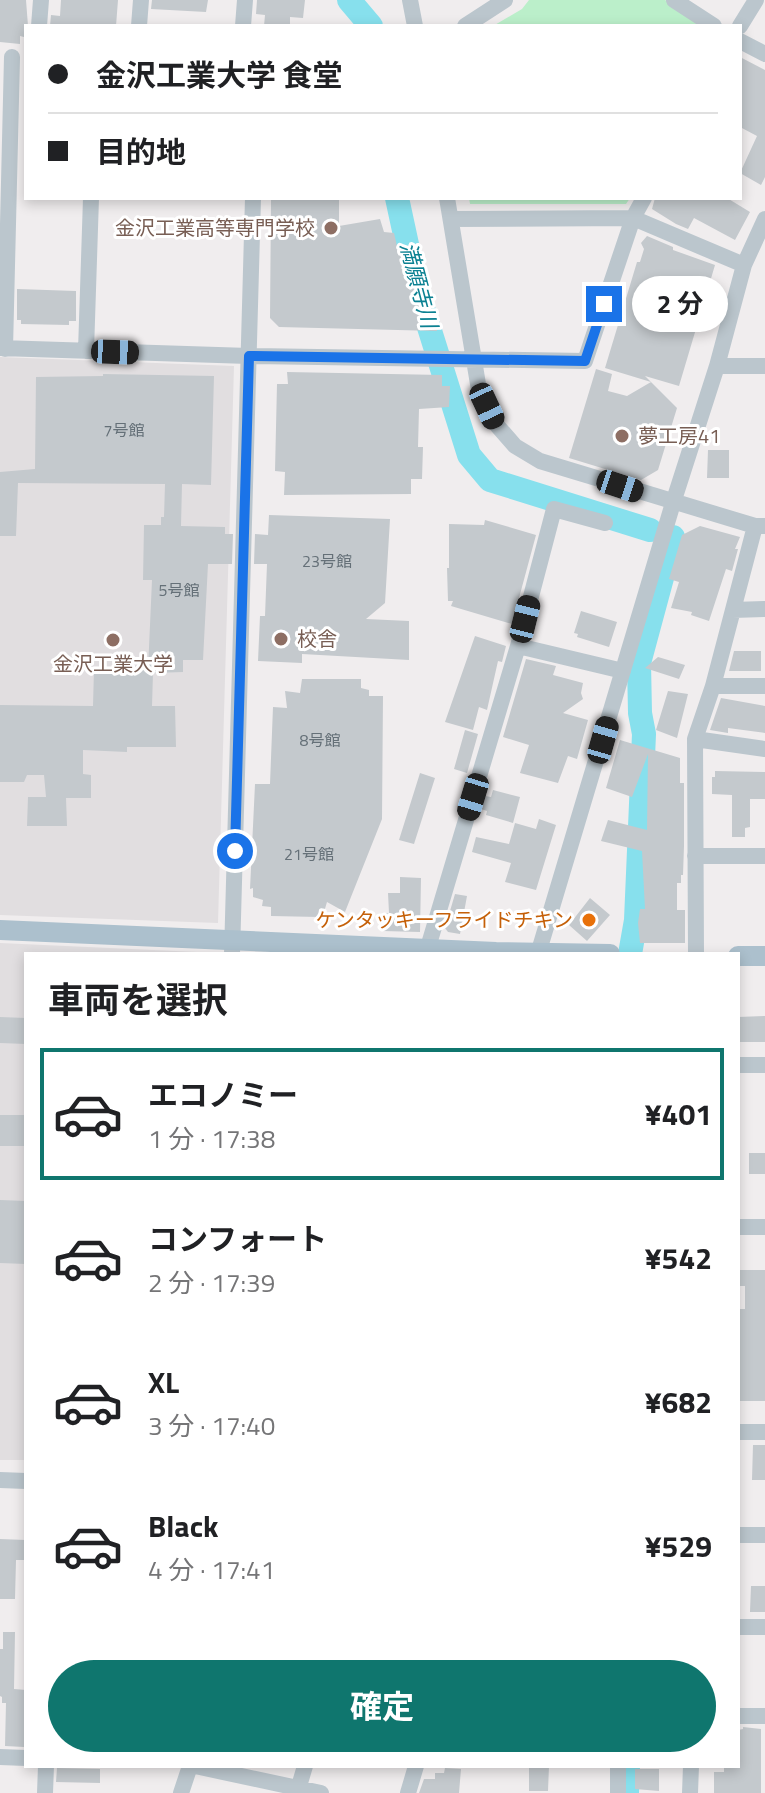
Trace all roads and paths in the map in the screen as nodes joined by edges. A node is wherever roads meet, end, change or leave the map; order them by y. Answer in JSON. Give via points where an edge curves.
{"nodes":[{"id":1,"x":41,"y":0,"type":"edge"},
{"id":2,"x":141,"y":0,"type":"edge"},
{"id":3,"x":245,"y":0,"type":"edge"},
{"id":4,"x":410,"y":0,"type":"edge"},
{"id":5,"x":505,"y":0,"type":"edge"},
{"id":6,"x":674,"y":0,"type":"edge"},
{"id":7,"x":756,"y":0,"type":"edge"},
{"id":8,"x":39,"y":24,"type":"edge"},
{"id":9,"x":139,"y":24,"type":"edge"},
{"id":10,"x":243,"y":24,"type":"edge"},
{"id":11,"x":415,"y":24,"type":"edge"},
{"id":12,"x":468,"y":24,"type":"edge"},
{"id":13,"x":711,"y":24,"type":"edge"},
{"id":14,"x":741,"y":24,"type":"edge"},
{"id":15,"x":742,"y":42,"type":"edge"},
{"id":16,"x":765,"y":54,"type":"edge"},
{"id":17,"x":13,"y":57,"type":"edge"},
{"id":18,"x":91,"y":200,"type":"edge"},
{"id":19,"x":253,"y":200,"type":"edge"},
{"id":20,"x":447,"y":200,"type":"edge"},
{"id":21,"x":643,"y":200,"type":"edge"},
{"id":22,"x":633,"y":218,"type":"junction"},
{"id":23,"x":451,"y":219,"type":"junction"},
{"id":24,"x":765,"y":219,"type":"edge"},
{"id":25,"x":744,"y":265,"type":"junction"},
{"id":26,"x":2,"y":348,"type":"edge"},
{"id":27,"x":86,"y":351,"type":"junction"},
{"id":28,"x":249,"y":356,"type":"junction"},
{"id":29,"x":475,"y":358,"type":"junction"},
{"id":30,"x":717,"y":366,"type":"junction"},
{"id":31,"x":765,"y":366,"type":"edge"},
{"id":32,"x":673,"y":503,"type":"junction"},
{"id":33,"x":605,"y":523,"type":"dead end"},
{"id":34,"x":760,"y":526,"type":"edge"},
{"id":35,"x":765,"y":609,"type":"edge"},
{"id":36,"x":733,"y":610,"type":"junction"},
{"id":37,"x":518,"y":646,"type":"junction"},
{"id":38,"x":623,"y":671,"type":"junction"},
{"id":39,"x":713,"y":686,"type":"junction"},
{"id":40,"x":765,"y":686,"type":"edge"},
{"id":41,"x":695,"y":739,"type":"junction"},
{"id":42,"x":765,"y":749,"type":"edge"},
{"id":43,"x":695,"y":856,"type":"junction"},
{"id":44,"x":765,"y":856,"type":"edge"},
{"id":45,"x":0,"y":930,"type":"edge"},
{"id":46,"x":232,"y":948,"type":"edge"},
{"id":47,"x":426,"y":951,"type":"edge"},
{"id":48,"x":464,"y":952,"type":"edge"},
{"id":49,"x":540,"y":952,"type":"edge"},
{"id":50,"x":696,"y":952,"type":"edge"},
{"id":51,"x":740,"y":956,"type":"edge"},
{"id":52,"x":765,"y":956,"type":"edge"},
{"id":53,"x":740,"y":1065,"type":"edge"},
{"id":54,"x":765,"y":1065,"type":"edge"},
{"id":55,"x":740,"y":1227,"type":"edge"},
{"id":56,"x":765,"y":1227,"type":"edge"},
{"id":57,"x":740,"y":1432,"type":"edge"},
{"id":58,"x":765,"y":1432,"type":"edge"},
{"id":59,"x":0,"y":1480,"type":"edge"},
{"id":60,"x":24,"y":1481,"type":"edge"},
{"id":61,"x":740,"y":1535,"type":"edge"},
{"id":62,"x":765,"y":1535,"type":"edge"},
{"id":63,"x":740,"y":1627,"type":"edge"},
{"id":64,"x":765,"y":1627,"type":"edge"},
{"id":65,"x":740,"y":1716,"type":"edge"},
{"id":66,"x":765,"y":1716,"type":"edge"},
{"id":67,"x":0,"y":1757,"type":"edge"},
{"id":68,"x":24,"y":1758,"type":"edge"},
{"id":69,"x":46,"y":1768,"type":"edge"},
{"id":70,"x":191,"y":1768,"type":"edge"},
{"id":71,"x":200,"y":1768,"type":"edge"},
{"id":72,"x":304,"y":1768,"type":"edge"},
{"id":73,"x":415,"y":1768,"type":"edge"},
{"id":74,"x":618,"y":1768,"type":"edge"},
{"id":75,"x":691,"y":1768,"type":"edge"},
{"id":76,"x":298,"y":1791,"type":"edge"},
{"id":77,"x":45,"y":1793,"type":"edge"},
{"id":78,"x":181,"y":1793,"type":"edge"},
{"id":79,"x":321,"y":1793,"type":"edge"},
{"id":80,"x":408,"y":1793,"type":"edge"},
{"id":81,"x":618,"y":1793,"type":"edge"},
{"id":82,"x":690,"y":1793,"type":"edge"}],
"edges":[{"from":1,"to":8,"type":"street"},
{"from":2,"to":9,"type":"street"},
{"from":3,"to":10,"type":"street"},
{"from":4,"to":11,"type":"street"},
{"from":5,"to":12,"type":"street"},
{"from":6,"to":13,"type":"street"},
{"from":7,"to":14,"type":"street"},
{"from":15,"to":16,"type":"street"},
{"from":17,"to":26,"type":"street"},
{"from":18,"to":27,"type":"street"},
{"from":19,"to":28,"type":"street"},
{"from":20,"to":23,"type":"street"},
{"from":21,"to":22,"type":"street"},
{"from":22,"to":23,"type":"street"},
{"from":22,"to":25,"type":"street"},
{"from":22,"to":29,"type":"street","via":[[585,361]]},
{"from":23,"to":29,"type":"street"},
{"from":24,"to":25,"type":"street"},
{"from":25,"to":30,"type":"street"},
{"from":26,"to":27,"type":"street"},
{"from":27,"to":28,"type":"street"},
{"from":28,"to":29,"type":"street"},
{"from":28,"to":46,"type":"street"},
{"from":29,"to":32,"type":"street","via":[[479,390],[494,422],[515,446],[540,461]]},
{"from":30,"to":31,"type":"street"},
{"from":30,"to":32,"type":"street"},
{"from":32,"to":34,"type":"street"},
{"from":32,"to":38,"type":"street"},
{"from":33,"to":37,"type":"street","via":[[554,509]]},
{"from":34,"to":36,"type":"street"},
{"from":35,"to":36,"type":"street"},
{"from":36,"to":39,"type":"street"},
{"from":37,"to":38,"type":"street"},
{"from":37,"to":47,"type":"street"},
{"from":38,"to":49,"type":"street"},
{"from":39,"to":40,"type":"street"},
{"from":39,"to":41,"type":"street"},
{"from":41,"to":42,"type":"street"},
{"from":41,"to":43,"type":"street"},
{"from":43,"to":44,"type":"street"},
{"from":43,"to":50,"type":"street"},
{"from":45,"to":46,"type":"main road"},
{"from":46,"to":47,"type":"main road"},
{"from":47,"to":48,"type":"main road"},
{"from":51,"to":52,"type":"main road"},
{"from":53,"to":54,"type":"street"},
{"from":55,"to":56,"type":"street"},
{"from":57,"to":58,"type":"street"},
{"from":59,"to":60,"type":"street"},
{"from":61,"to":62,"type":"street"},
{"from":63,"to":64,"type":"street"},
{"from":65,"to":66,"type":"street"},
{"from":67,"to":68,"type":"street"},
{"from":69,"to":77,"type":"street"},
{"from":70,"to":78,"type":"street"},
{"from":71,"to":76,"type":"street"},
{"from":72,"to":76,"type":"street"},
{"from":73,"to":80,"type":"street"},
{"from":74,"to":81,"type":"street"},
{"from":75,"to":82,"type":"street"},
{"from":76,"to":79,"type":"street"}]}
